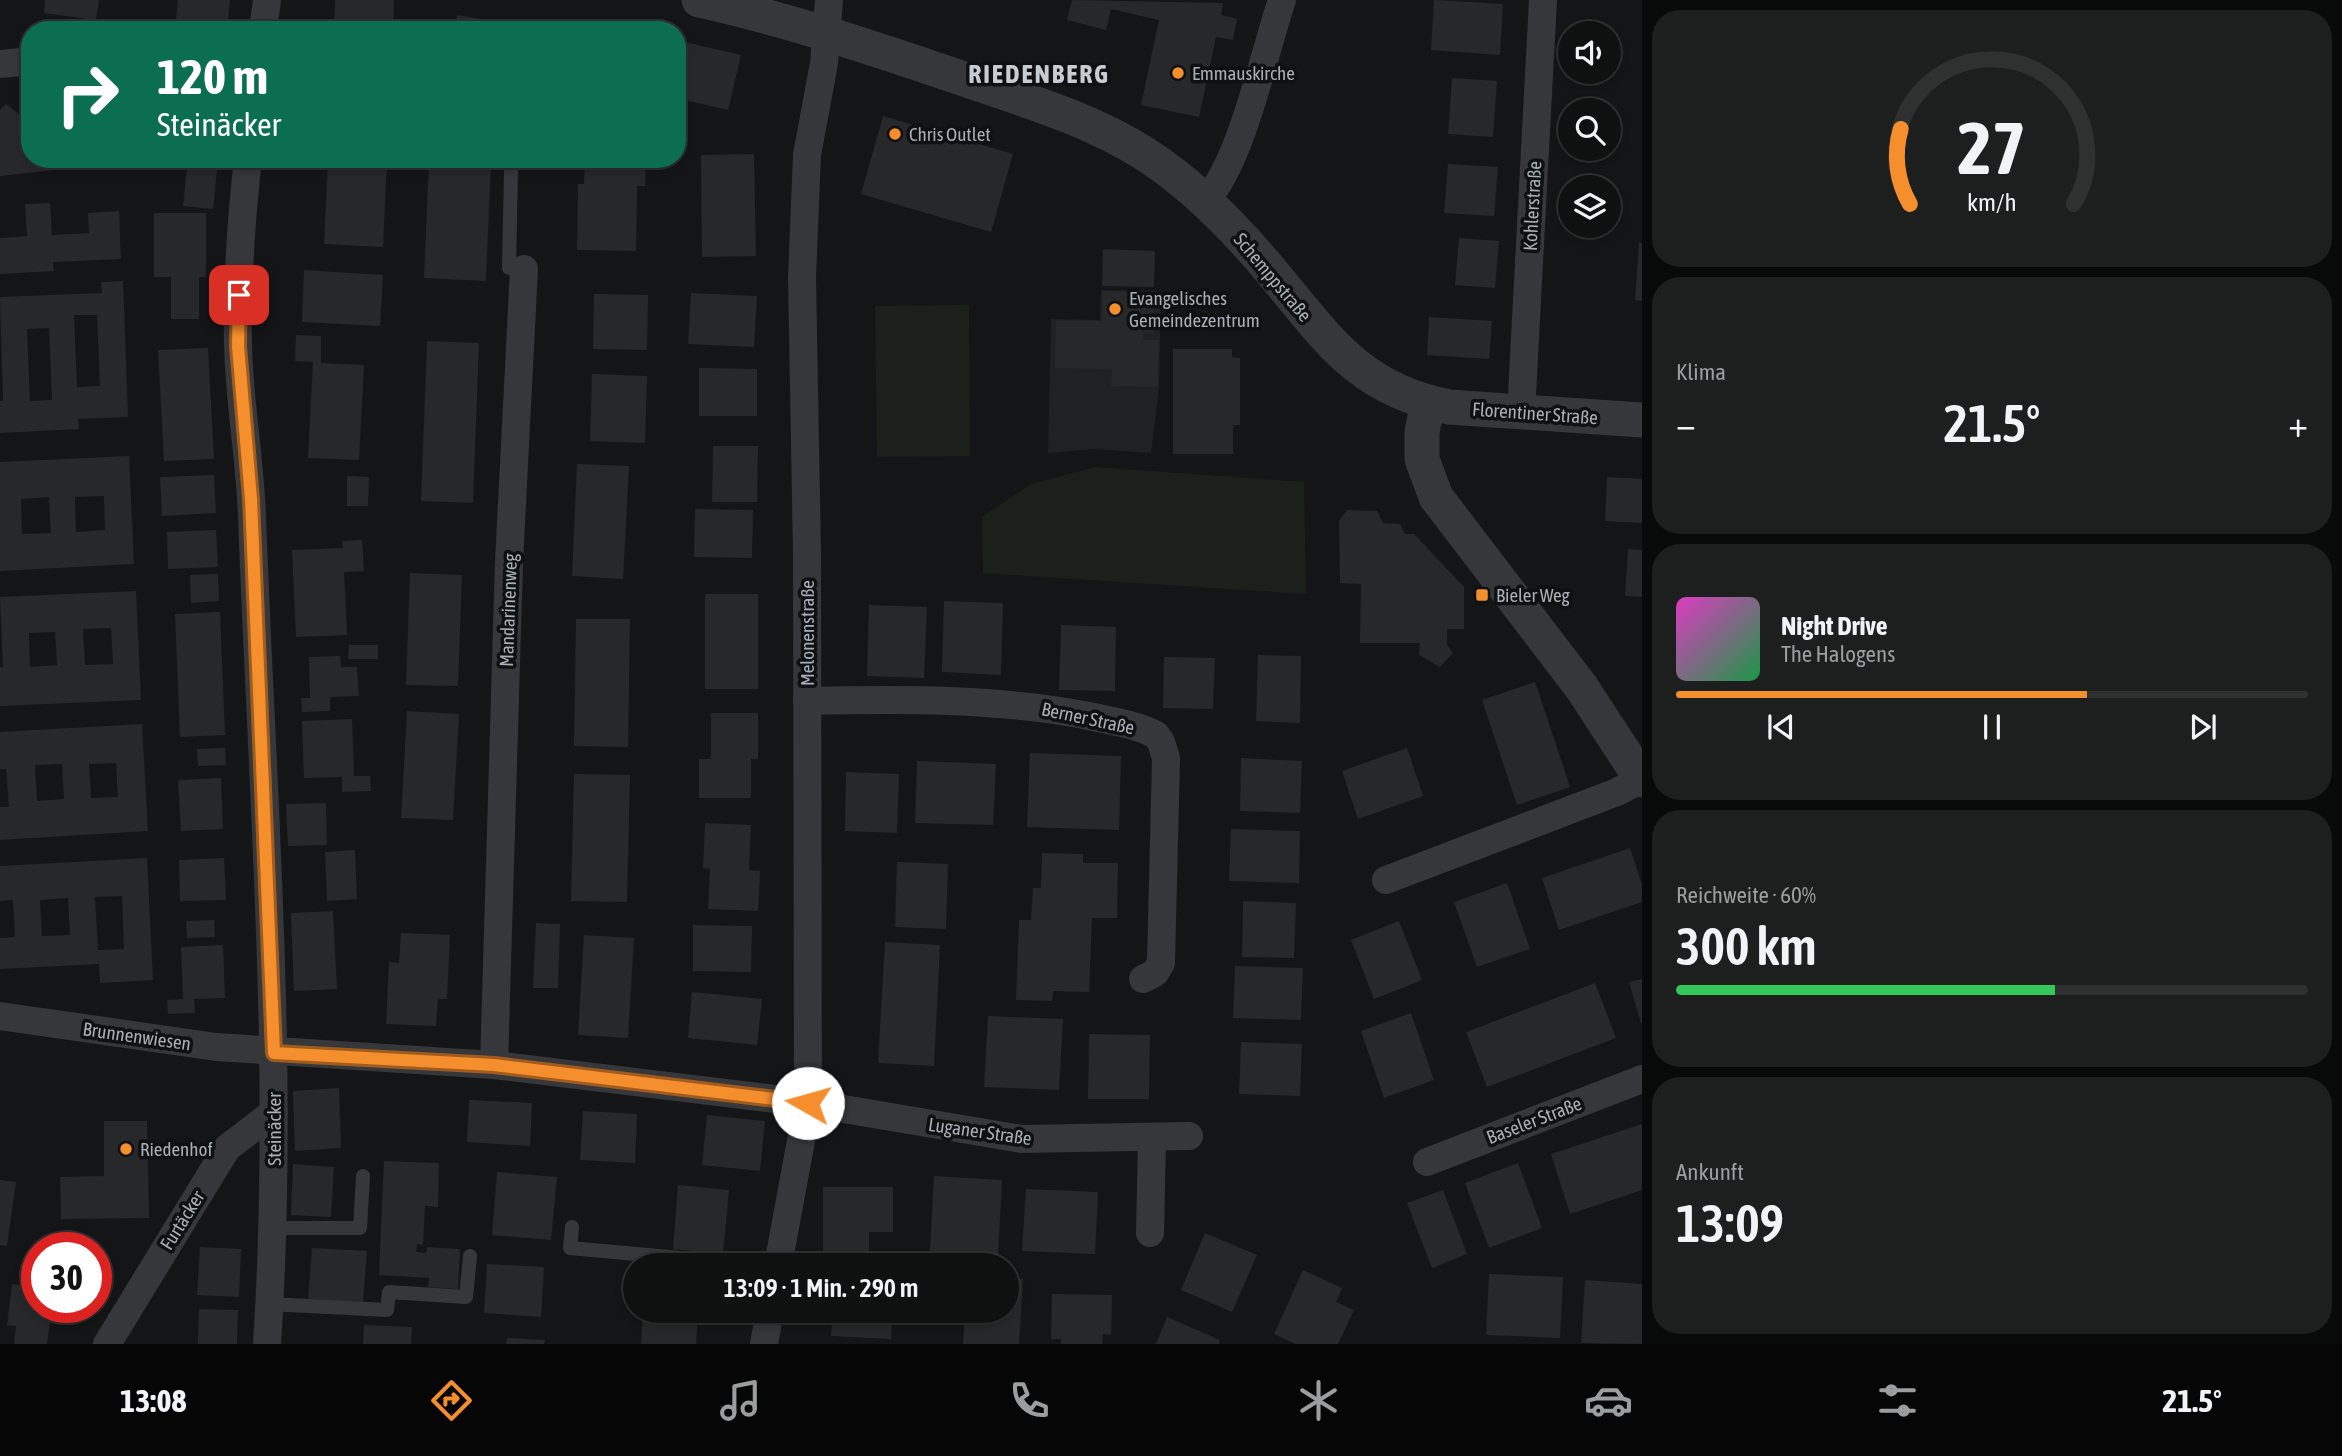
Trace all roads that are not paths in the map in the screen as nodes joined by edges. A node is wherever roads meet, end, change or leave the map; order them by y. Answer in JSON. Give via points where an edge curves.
{"nodes":[{"id":1,"x":267,"y":0,"type":"edge"},
{"id":2,"x":699,"y":0,"type":"edge"},
{"id":3,"x":1282,"y":0,"type":"edge"},
{"id":4,"x":1543,"y":0,"type":"edge"},
{"id":5,"x":827,"y":16,"type":"edge"},
{"id":6,"x":264,"y":21,"type":"edge"},
{"id":7,"x":247,"y":168,"type":"edge"},
{"id":8,"x":511,"y":170,"type":"dead end"},
{"id":9,"x":1204,"y":202,"type":"junction"},
{"id":10,"x":524,"y":269,"type":"joint"},
{"id":11,"x":1428,"y":402,"type":"junction"},
{"id":12,"x":1521,"y":413,"type":"junction"},
{"id":13,"x":1642,"y":420,"type":"edge"},
{"id":14,"x":807,"y":701,"type":"junction"},
{"id":15,"x":1642,"y":780,"type":"edge"},
{"id":16,"x":1386,"y":880,"type":"dead end"},
{"id":17,"x":1143,"y":979,"type":"dead end"},
{"id":18,"x":0,"y":1016,"type":"edge"},
{"id":19,"x":274,"y":1053,"type":"junction"},
{"id":20,"x":494,"y":1065,"type":"junction"},
{"id":21,"x":1642,"y":1079,"type":"edge"},
{"id":22,"x":808,"y":1103,"type":"junction"},
{"id":23,"x":274,"y":1112,"type":"junction"},
{"id":24,"x":1189,"y":1136,"type":"dead end"},
{"id":25,"x":1152,"y":1138,"type":"junction"},
{"id":26,"x":1427,"y":1162,"type":"dead end"},
{"id":27,"x":363,"y":1176,"type":"dead end"},
{"id":28,"x":572,"y":1227,"type":"dead end"},
{"id":29,"x":273,"y":1228,"type":"junction"},
{"id":30,"x":1150,"y":1233,"type":"dead end"},
{"id":31,"x":625,"y":1253,"type":"edge"},
{"id":32,"x":780,"y":1253,"type":"edge"},
{"id":33,"x":470,"y":1256,"type":"dead end"},
{"id":34,"x":269,"y":1304,"type":"junction"},
{"id":35,"x":768,"y":1323,"type":"edge"},
{"id":36,"x":107,"y":1344,"type":"edge"},
{"id":37,"x":267,"y":1344,"type":"edge"},
{"id":38,"x":764,"y":1344,"type":"edge"}],
"edges":[{"from":1,"to":6,"type":"street"},
{"from":2,"to":5,"type":"street","name":"Schemppstraße"},
{"from":3,"to":9,"type":"street","via":[[1233,154],[1219,188]]},
{"from":4,"to":12,"type":"street","name":"Kohlerstraße"},
{"from":5,"to":9,"type":"street","name":"Schemppstraße","via":[[1073,118],[1144,153]]},
{"from":5,"to":14,"type":"street","name":"Melonenstraße","via":[[824,63],[807,155],[802,277]]},
{"from":7,"to":19,"type":"street","name":"Steinäcker","via":[[238,346],[251,499]]},
{"from":8,"to":10,"type":"lane","name":"Mandarinenweg","via":[[509,268]]},
{"from":9,"to":11,"type":"street","name":"Schemppstraße","via":[[1243,239],[1340,353],[1362,371]]},
{"from":10,"to":20,"type":"street","name":"Mandarinenweg"},
{"from":11,"to":12,"type":"street","name":"Florentiner Straße"},
{"from":11,"to":15,"type":"street","via":[[1422,459],[1436,497],[1582,688]]},
{"from":12,"to":13,"type":"street","name":"Florentiner Straße"},
{"from":14,"to":17,"type":"street","name":"Berner Straße","via":[[905,699],[1024,705],[1098,718],[1156,735],[1166,758],[1161,963]]},
{"from":14,"to":22,"type":"street","name":"Melonenstraße"},
{"from":15,"to":16,"type":"street"},
{"from":18,"to":19,"type":"street","name":"Brunnenwiesen"},
{"from":19,"to":20,"type":"street","name":"Brunnenwiesen"},
{"from":19,"to":23,"type":"street","name":"Steinäcker"},
{"from":20,"to":22,"type":"street","name":"Luganer Straße"},
{"from":21,"to":26,"type":"street","name":"Baseler Straße"},
{"from":22,"to":25,"type":"street","name":"Luganer Straße","via":[[1022,1139]]},
{"from":22,"to":32,"type":"street","name":"Melonenstraße"},
{"from":23,"to":29,"type":"street","name":"Steinäcker"},
{"from":23,"to":36,"type":"street","name":"Furtäcker","via":[[227,1148]]},
{"from":24,"to":25,"type":"street","name":"Luganer Straße"},
{"from":25,"to":30,"type":"street"},
{"from":27,"to":29,"type":"lane","via":[[360,1228]]},
{"from":28,"to":31,"type":"lane","via":[[570,1248]]},
{"from":29,"to":34,"type":"street","name":"Steinäcker"},
{"from":33,"to":34,"type":"lane","via":[[466,1297],[389,1292],[387,1310]]},
{"from":34,"to":37,"type":"street","name":"Steinäcker"},
{"from":35,"to":38,"type":"street"}]}
